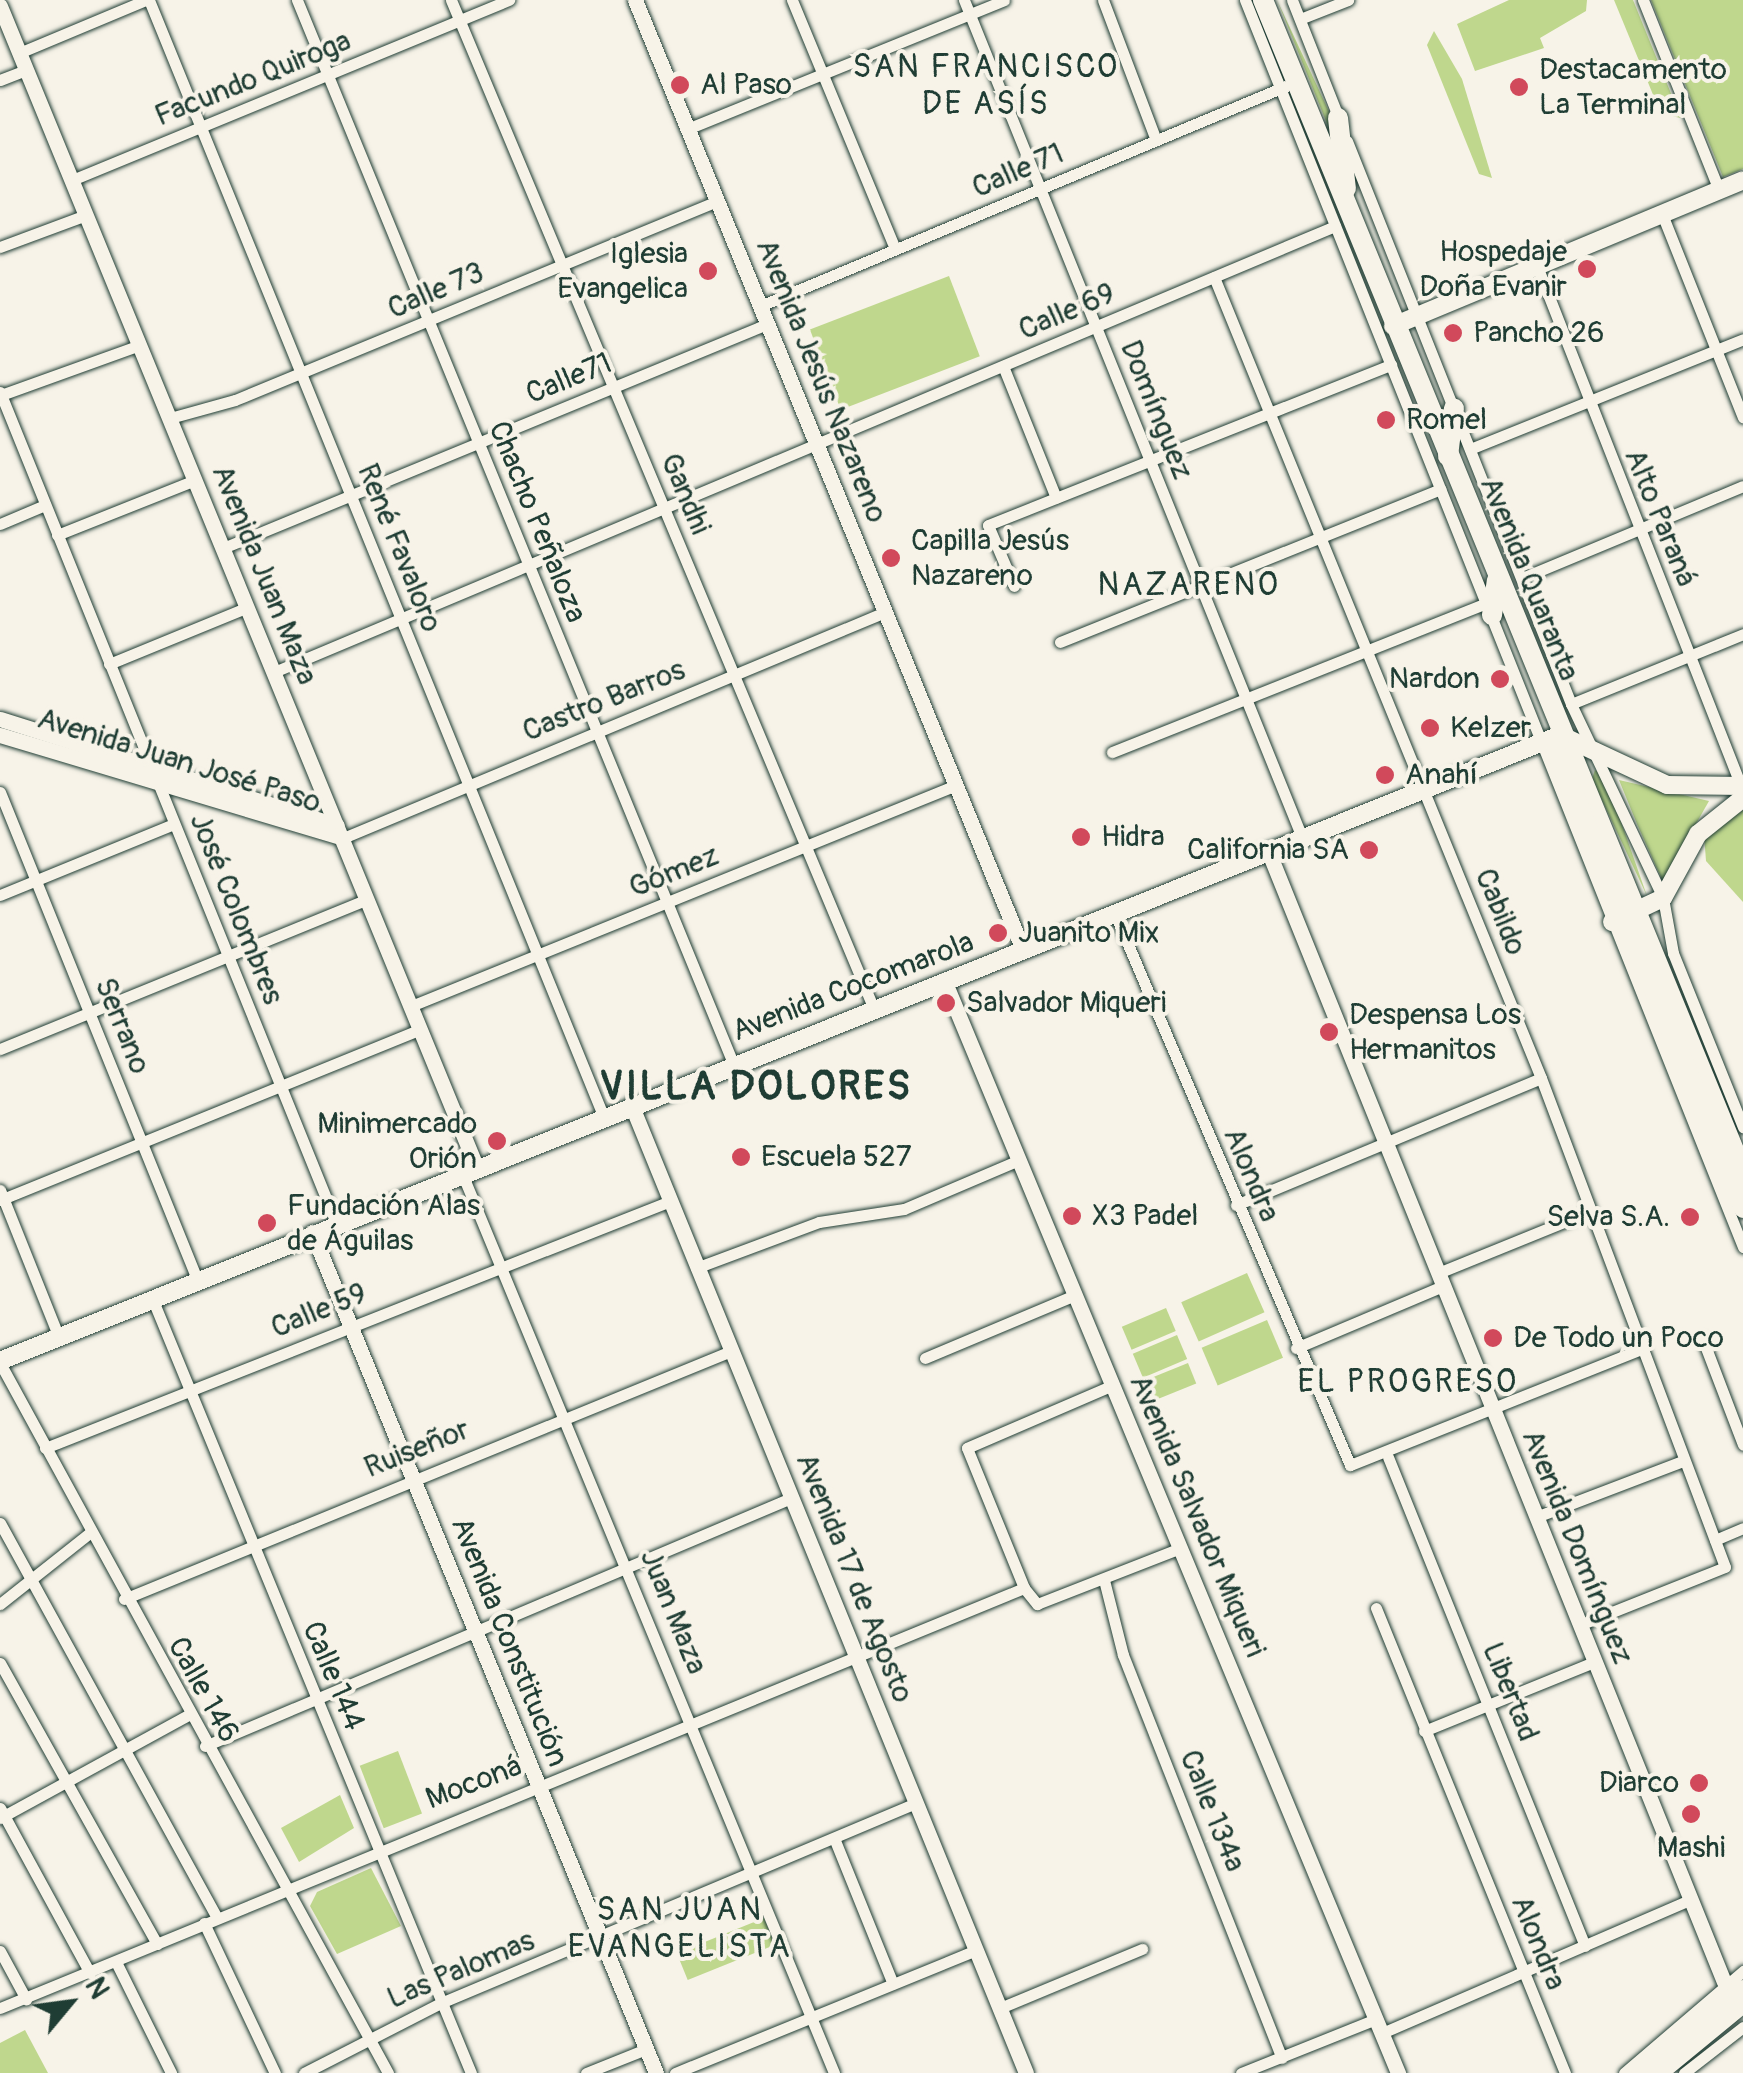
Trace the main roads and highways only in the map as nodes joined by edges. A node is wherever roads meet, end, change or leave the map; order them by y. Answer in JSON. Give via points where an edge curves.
{"nodes":[{"id":1,"x":635,"y":0,"type":"edge"},
{"id":2,"x":1263,"y":0,"type":"edge"},
{"id":3,"x":0,"y":6,"type":"edge"},
{"id":4,"x":1338,"y":118,"type":"road end"},
{"id":5,"x":1743,"y":180,"type":"edge"},
{"id":6,"x":1342,"y":219,"type":"junction"},
{"id":7,"x":1386,"y":329,"type":"junction"},
{"id":8,"x":1454,"y":408,"type":"road end"},
{"id":9,"x":1448,"y":458,"type":"junction"},
{"id":10,"x":1497,"y":578,"type":"junction"},
{"id":11,"x":1490,"y":609,"type":"road end"},
{"id":12,"x":0,"y":719,"type":"edge"},
{"id":13,"x":0,"y":735,"type":"edge"},
{"id":14,"x":1560,"y":735,"type":"junction"},
{"id":15,"x":1742,"y":790,"type":"edge"},
{"id":16,"x":340,"y":832,"type":"junction"},
{"id":17,"x":1269,"y":854,"type":"junction"},
{"id":18,"x":1626,"y":917,"type":"junction"},
{"id":19,"x":1023,"y":950,"type":"junction"},
{"id":20,"x":944,"y":980,"type":"junction"},
{"id":21,"x":1704,"y":1028,"type":"road end"},
{"id":22,"x":1700,"y":1061,"type":"junction"},
{"id":23,"x":631,"y":1104,"type":"junction"},
{"id":24,"x":469,"y":1168,"type":"junction"},
{"id":25,"x":1743,"y":1172,"type":"edge"},
{"id":26,"x":1743,"y":1208,"type":"edge"},
{"id":27,"x":312,"y":1232,"type":"junction"},
{"id":28,"x":0,"y":1362,"type":"edge"},
{"id":29,"x":1724,"y":1982,"type":"road end"},
{"id":30,"x":1743,"y":1989,"type":"edge"},
{"id":31,"x":1743,"y":2004,"type":"edge"},
{"id":32,"x":656,"y":2073,"type":"edge"},
{"id":33,"x":1026,"y":2073,"type":"edge"},
{"id":34,"x":1398,"y":2073,"type":"edge"},
{"id":35,"x":1640,"y":2073,"type":"edge"},
{"id":36,"x":1659,"y":2073,"type":"edge"}],
"edges":[{"from":1,"to":19,"type":"main road","name":"Avenida Jesús Nazareno"},
{"from":2,"to":6,"type":"highway","name":"Avenida Quaranta","via":[[1288,85]]},
{"from":3,"to":16,"type":"main road","name":"Avenida Juan Maza"},
{"from":4,"to":6,"type":"highway"},
{"from":5,"to":7,"type":"main road"},
{"from":6,"to":7,"type":"highway","name":"Avenida Quaranta"},
{"from":7,"to":9,"type":"highway","name":"Avenida Quaranta"},
{"from":8,"to":9,"type":"highway"},
{"from":9,"to":10,"type":"highway","name":"Avenida Quaranta"},
{"from":10,"to":11,"type":"highway"},
{"from":10,"to":14,"type":"highway","name":"Avenida Quaranta"},
{"from":12,"to":16,"type":"main road","name":"Avenida Juan José Paso"},
{"from":13,"to":16,"type":"main road","name":"Avenida Juan José Paso","via":[[159,788]]},
{"from":14,"to":15,"type":"main road","via":[[1667,785]]},
{"from":14,"to":17,"type":"main road","name":"Avenida Cocomarola"},
{"from":14,"to":18,"type":"highway","name":"Avenida Quaranta"},
{"from":15,"to":18,"type":"main road","via":[[1698,834],[1663,898]]},
{"from":16,"to":24,"type":"main road","name":"Avenida Juan Maza","via":[[421,1029]]},
{"from":17,"to":19,"type":"main road","name":"Avenida Cocomarola"},
{"from":17,"to":29,"type":"main road","name":"Avenida Domínguez"},
{"from":18,"to":22,"type":"highway","name":"Avenida Quaranta"},
{"from":18,"to":26,"type":"highway","name":"Avenida Quaranta"},
{"from":19,"to":20,"type":"main road","name":"Avenida Cocomarola"},
{"from":20,"to":23,"type":"main road","name":"Avenida Cocomarola"},
{"from":20,"to":34,"type":"main road","name":"Avenida Salvador Miqueri"},
{"from":21,"to":22,"type":"highway"},
{"from":22,"to":25,"type":"highway","name":"Avenida Quaranta"},
{"from":23,"to":24,"type":"main road","name":"Avenida Cocomarola"},
{"from":23,"to":33,"type":"main road","name":"Avenida 17 de Agosto"},
{"from":24,"to":27,"type":"main road","name":"Avenida Cocomarola"},
{"from":27,"to":28,"type":"main road","name":"Avenida Cocomarola"},
{"from":27,"to":32,"type":"main road","name":"Avenida Constitución"},
{"from":30,"to":35,"type":"main road"},
{"from":31,"to":36,"type":"main road"}]}
